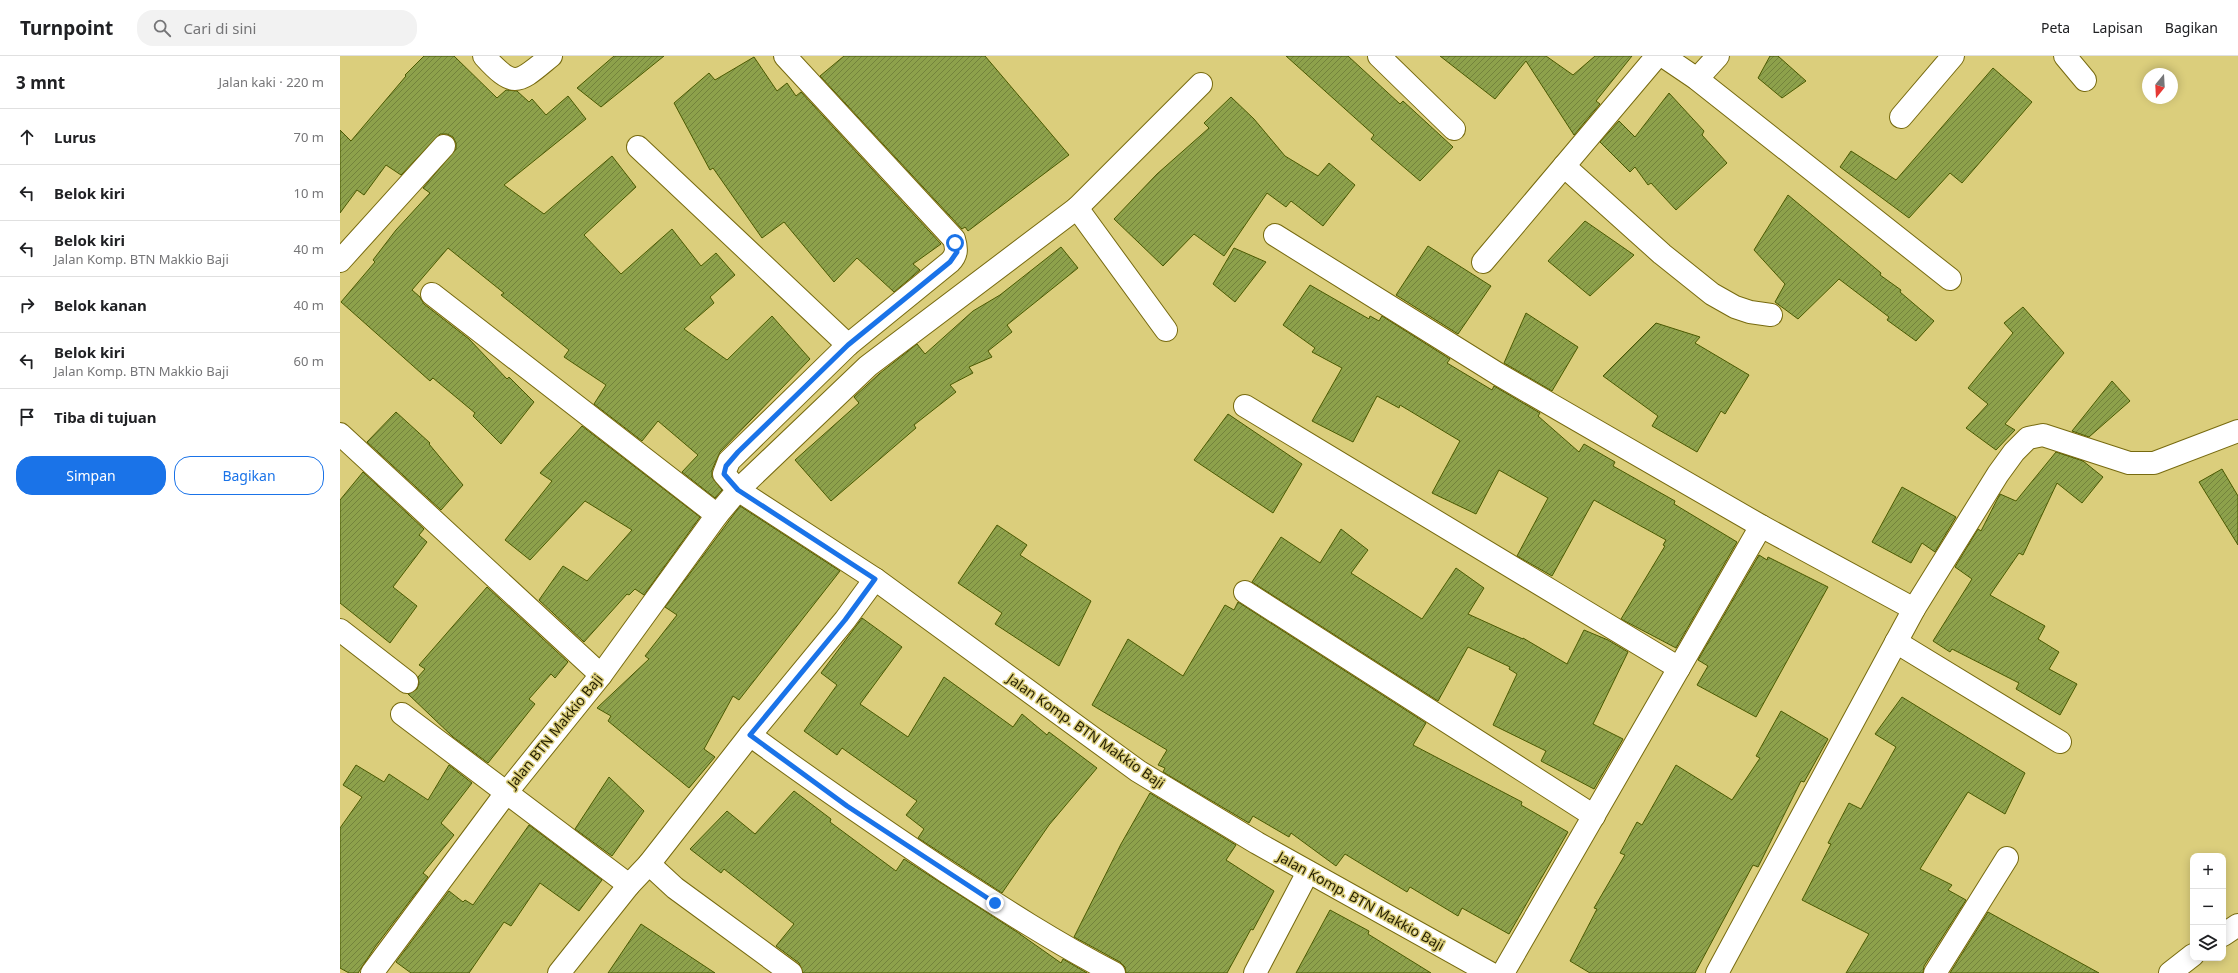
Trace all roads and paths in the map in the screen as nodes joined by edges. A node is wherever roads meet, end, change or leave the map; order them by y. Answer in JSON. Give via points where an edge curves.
{"nodes":[{"id":1,"x":484,"y":56,"type":"edge"},
{"id":2,"x":551,"y":56,"type":"edge"},
{"id":3,"x":785,"y":56,"type":"edge"},
{"id":4,"x":1379,"y":56,"type":"edge"},
{"id":5,"x":1657,"y":56,"type":"edge"},
{"id":6,"x":1663,"y":56,"type":"edge"},
{"id":7,"x":1718,"y":56,"type":"edge"},
{"id":8,"x":1953,"y":56,"type":"edge"},
{"id":9,"x":2065,"y":56,"type":"edge"},
{"id":10,"x":1697,"y":79,"type":"junction"},
{"id":11,"x":2085,"y":80,"type":"dead end"},
{"id":12,"x":1201,"y":84,"type":"dead end"},
{"id":13,"x":1901,"y":117,"type":"dead end"},
{"id":14,"x":1454,"y":130,"type":"dead end"},
{"id":15,"x":444,"y":146,"type":"dead end"},
{"id":16,"x":638,"y":147,"type":"dead end"},
{"id":17,"x":1564,"y":166,"type":"junction"},
{"id":18,"x":1077,"y":208,"type":"junction"},
{"id":19,"x":1275,"y":235,"type":"dead end"},
{"id":20,"x":340,"y":261,"type":"edge"},
{"id":21,"x":1483,"y":262,"type":"dead end"},
{"id":22,"x":1950,"y":279,"type":"dead end"},
{"id":23,"x":432,"y":294,"type":"dead end"},
{"id":24,"x":1771,"y":315,"type":"dead end"},
{"id":25,"x":1166,"y":330,"type":"dead end"},
{"id":26,"x":848,"y":345,"type":"junction"},
{"id":27,"x":1245,"y":406,"type":"dead end"},
{"id":28,"x":2238,"y":431,"type":"edge"},
{"id":29,"x":340,"y":434,"type":"edge"},
{"id":30,"x":738,"y":490,"type":"junction"},
{"id":31,"x":717,"y":515,"type":"junction"},
{"id":32,"x":1761,"y":526,"type":"junction"},
{"id":33,"x":875,"y":579,"type":"junction"},
{"id":34,"x":1245,"y":592,"type":"dead end"},
{"id":35,"x":1914,"y":609,"type":"junction"},
{"id":36,"x":340,"y":630,"type":"edge"},
{"id":37,"x":1896,"y":642,"type":"junction"},
{"id":38,"x":1679,"y":668,"type":"junction"},
{"id":39,"x":601,"y":675,"type":"junction"},
{"id":40,"x":406,"y":682,"type":"dead end"},
{"id":41,"x":402,"y":714,"type":"dead end"},
{"id":42,"x":750,"y":735,"type":"junction"},
{"id":43,"x":2060,"y":742,"type":"dead end"},
{"id":44,"x":506,"y":793,"type":"junction"},
{"id":45,"x":1594,"y":816,"type":"junction"},
{"id":46,"x":2007,"y":858,"type":"dead end"},
{"id":47,"x":648,"y":864,"type":"junction"},
{"id":48,"x":1308,"y":872,"type":"junction"},
{"id":49,"x":629,"y":885,"type":"junction"},
{"id":50,"x":2238,"y":925,"type":"edge"},
{"id":51,"x":2226,"y":933,"type":"edge"},
{"id":52,"x":2190,"y":957,"type":"edge"},
{"id":53,"x":372,"y":973,"type":"edge"},
{"id":54,"x":559,"y":973,"type":"edge"},
{"id":55,"x":791,"y":973,"type":"edge"},
{"id":56,"x":1114,"y":973,"type":"edge"},
{"id":57,"x":1255,"y":973,"type":"edge"},
{"id":58,"x":1490,"y":973,"type":"edge"},
{"id":59,"x":1503,"y":973,"type":"edge"},
{"id":60,"x":1716,"y":973,"type":"edge"},
{"id":61,"x":1935,"y":973,"type":"edge"},
{"id":62,"x":2170,"y":973,"type":"edge"}],
"edges":[{"from":1,"to":2,"type":"street","via":[[500,74],[511,79],[528,74]]},
{"from":3,"to":26,"type":"street","via":[[954,239],[957,247],[957,252],[950,262]]},
{"from":4,"to":14,"type":"street"},
{"from":5,"to":17,"type":"street"},
{"from":6,"to":10,"type":"street"},
{"from":7,"to":10,"type":"street"},
{"from":8,"to":13,"type":"street"},
{"from":9,"to":11,"type":"street"},
{"from":10,"to":22,"type":"street"},
{"from":12,"to":18,"type":"street","name":"Jalan BTN Makkio Baji"},
{"from":15,"to":20,"type":"street"},
{"from":16,"to":26,"type":"street"},
{"from":17,"to":21,"type":"street"},
{"from":17,"to":24,"type":"street","via":[[1662,254],[1712,294],[1735,307]]},
{"from":18,"to":25,"type":"street"},
{"from":18,"to":30,"type":"street","name":"Jalan BTN Makkio Baji","via":[[868,366]]},
{"from":19,"to":32,"type":"street","via":[[1498,374]]},
{"from":23,"to":31,"type":"street"},
{"from":26,"to":30,"type":"street","name":"Jalan Komp. BTN Makkio Baji","via":[[730,461],[724,474]]},
{"from":27,"to":38,"type":"street"},
{"from":28,"to":35,"type":"street","via":[[2154,463],[2130,463],[2044,435],[2028,438],[1998,474]]},
{"from":29,"to":39,"type":"street"},
{"from":30,"to":31,"type":"street","name":"Jalan BTN Makkio Baji"},
{"from":30,"to":33,"type":"street","name":"Jalan Komp. BTN Makkio Baji"},
{"from":31,"to":39,"type":"street","name":"Jalan BTN Makkio Baji"},
{"from":32,"to":35,"type":"street"},
{"from":32,"to":38,"type":"street"},
{"from":33,"to":42,"type":"street","via":[[845,620]]},
{"from":33,"to":48,"type":"street","name":"Jalan Komp. BTN Makkio Baji","via":[[1138,771]]},
{"from":34,"to":45,"type":"street"},
{"from":35,"to":37,"type":"street"},
{"from":36,"to":40,"type":"street"},
{"from":37,"to":43,"type":"street"},
{"from":37,"to":60,"type":"street"},
{"from":38,"to":45,"type":"street"},
{"from":39,"to":44,"type":"street","name":"Jalan BTN Makkio Baji"},
{"from":41,"to":44,"type":"street"},
{"from":42,"to":47,"type":"street"},
{"from":42,"to":56,"type":"street","via":[[847,806],[995,903],[1066,948]]},
{"from":44,"to":49,"type":"street"},
{"from":44,"to":53,"type":"street","name":"Jalan BTN Makkio Baji"},
{"from":45,"to":59,"type":"street"},
{"from":46,"to":61,"type":"street"},
{"from":47,"to":49,"type":"street"},
{"from":47,"to":55,"type":"street","via":[[674,888]]},
{"from":48,"to":57,"type":"street"},
{"from":48,"to":58,"type":"street","name":"Jalan Komp. BTN Makkio Baji"},
{"from":49,"to":54,"type":"street"},
{"from":50,"to":51,"type":"street"},
{"from":52,"to":62,"type":"street"}]}
